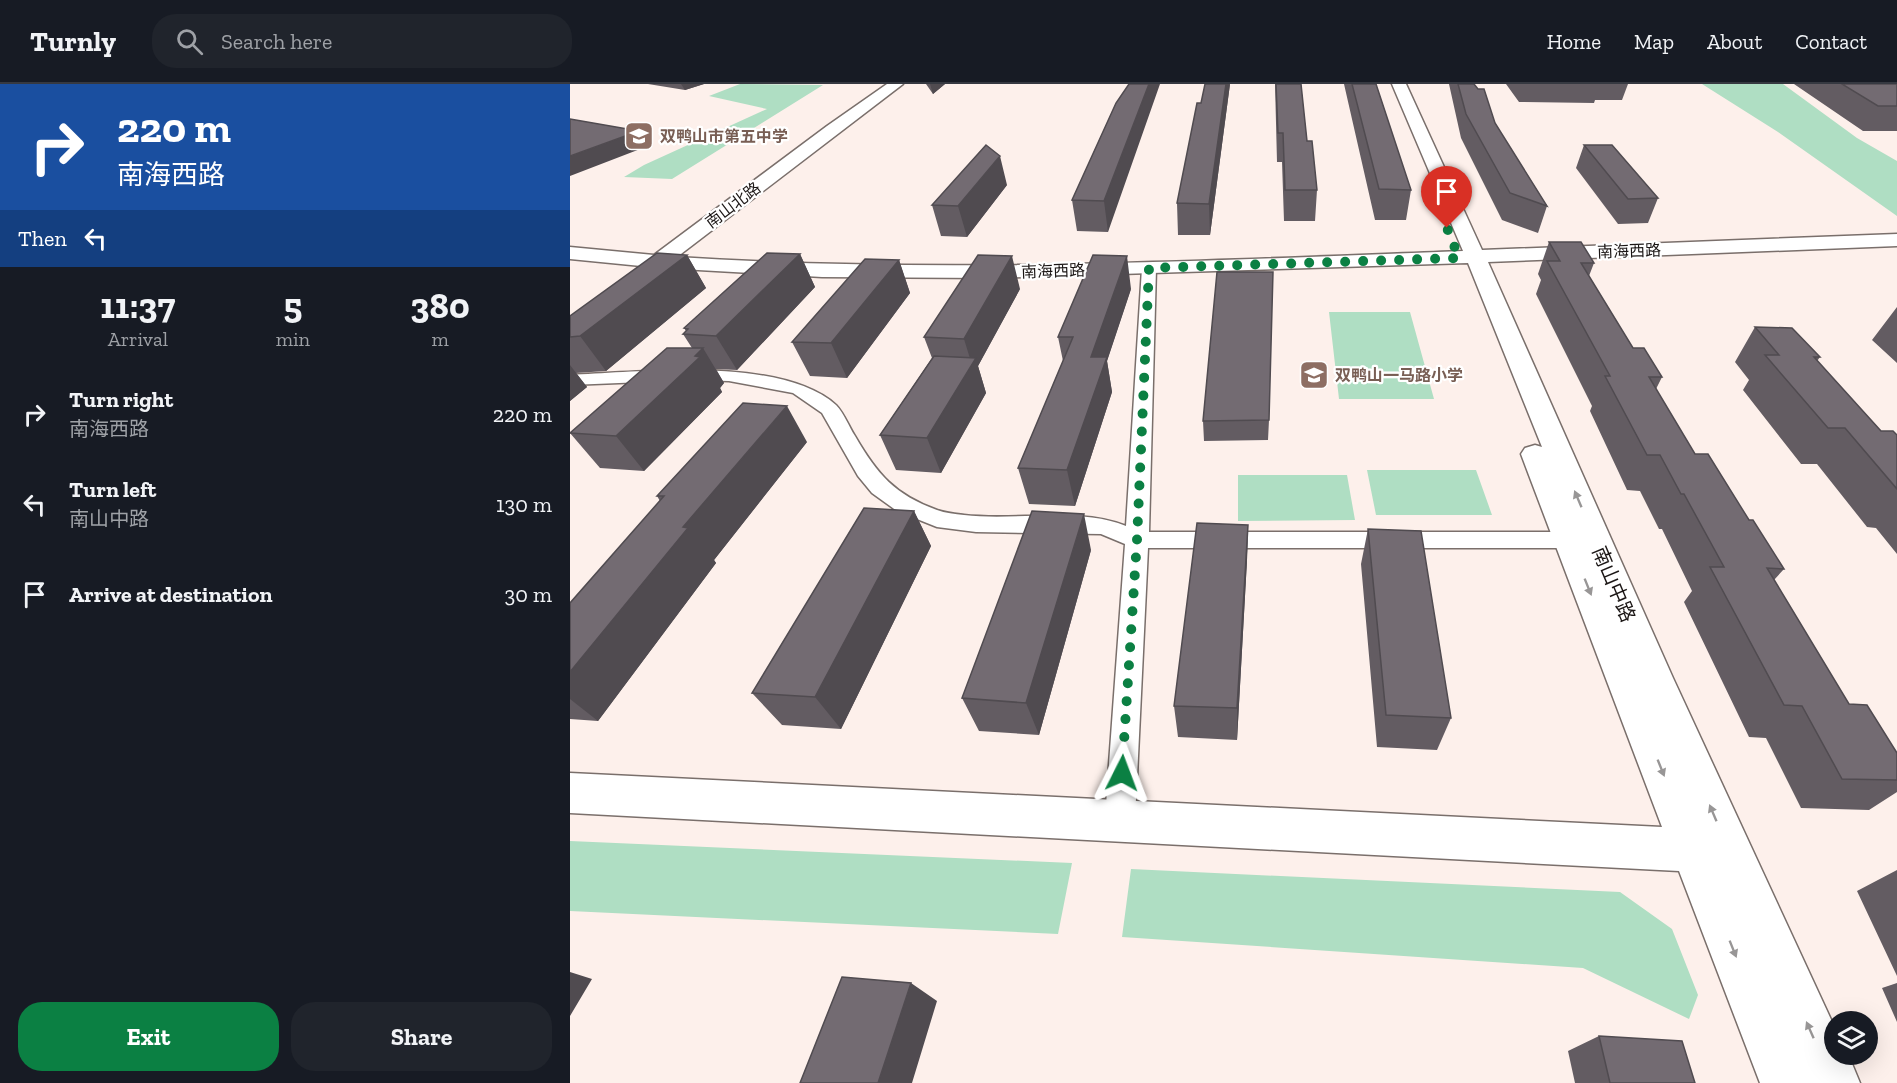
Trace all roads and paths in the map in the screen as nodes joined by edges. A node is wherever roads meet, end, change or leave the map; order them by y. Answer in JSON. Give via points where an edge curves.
{"nodes":[{"id":1,"x":896,"y":84,"type":"edge"},
{"id":2,"x":1388,"y":84,"type":"edge"},
{"id":3,"x":1399,"y":84,"type":"edge"},
{"id":4,"x":1897,"y":233,"type":"edge"},
{"id":5,"x":1897,"y":240,"type":"edge"},
{"id":6,"x":570,"y":244,"type":"edge"},
{"id":7,"x":570,"y":253,"type":"edge"},
{"id":8,"x":1466,"y":253,"type":"junction"},
{"id":9,"x":663,"y":259,"type":"junction"},
{"id":10,"x":1149,"y":268,"type":"junction"},
{"id":11,"x":640,"y":276,"type":"edge"},
{"id":12,"x":570,"y":380,"type":"edge"},
{"id":13,"x":1137,"y":540,"type":"junction"},
{"id":14,"x":1582,"y":540,"type":"junction"},
{"id":15,"x":570,"y":793,"type":"edge"},
{"id":16,"x":1120,"y":819,"type":"junction"},
{"id":17,"x":1712,"y":850,"type":"junction"},
{"id":18,"x":1786,"y":1083,"type":"edge"},
{"id":19,"x":1834,"y":1083,"type":"edge"}],
"edges":[{"from":1,"to":9,"type":"street","name":"南山北路"},
{"from":2,"to":8,"type":"street","name":"南山中路"},
{"from":3,"to":8,"type":"street","name":"南山中路"},
{"from":4,"to":8,"type":"street","name":"南海西路"},
{"from":5,"to":8,"type":"street","name":"南海西路"},
{"from":6,"to":9,"type":"street","name":"南海西路"},
{"from":7,"to":9,"type":"street","name":"南海西路"},
{"from":8,"to":9,"type":"street","name":"南海西路","via":[[1045,264]]},
{"from":8,"to":10,"type":"street","name":"南海西路"},
{"from":8,"to":14,"type":"street","name":"南山中路"},
{"from":9,"to":10,"type":"street","name":"南海西路","via":[[790,270],[889,273]]},
{"from":9,"to":11,"type":"street","name":"南山北路"},
{"from":10,"to":13,"type":"street"},
{"from":12,"to":13,"type":"street","via":[[729,376],[799,389],[830,410],[865,471],[905,506],[937,519],[975,524],[1104,526]]},
{"from":13,"to":14,"type":"street"},
{"from":13,"to":16,"type":"street"},
{"from":14,"to":17,"type":"street","name":"南山中路"},
{"from":15,"to":16,"type":"street"},
{"from":16,"to":17,"type":"street"},
{"from":17,"to":18,"type":"street","name":"南山中路","one_way":true},
{"from":19,"to":17,"type":"street","name":"南山中路","one_way":true}]}
